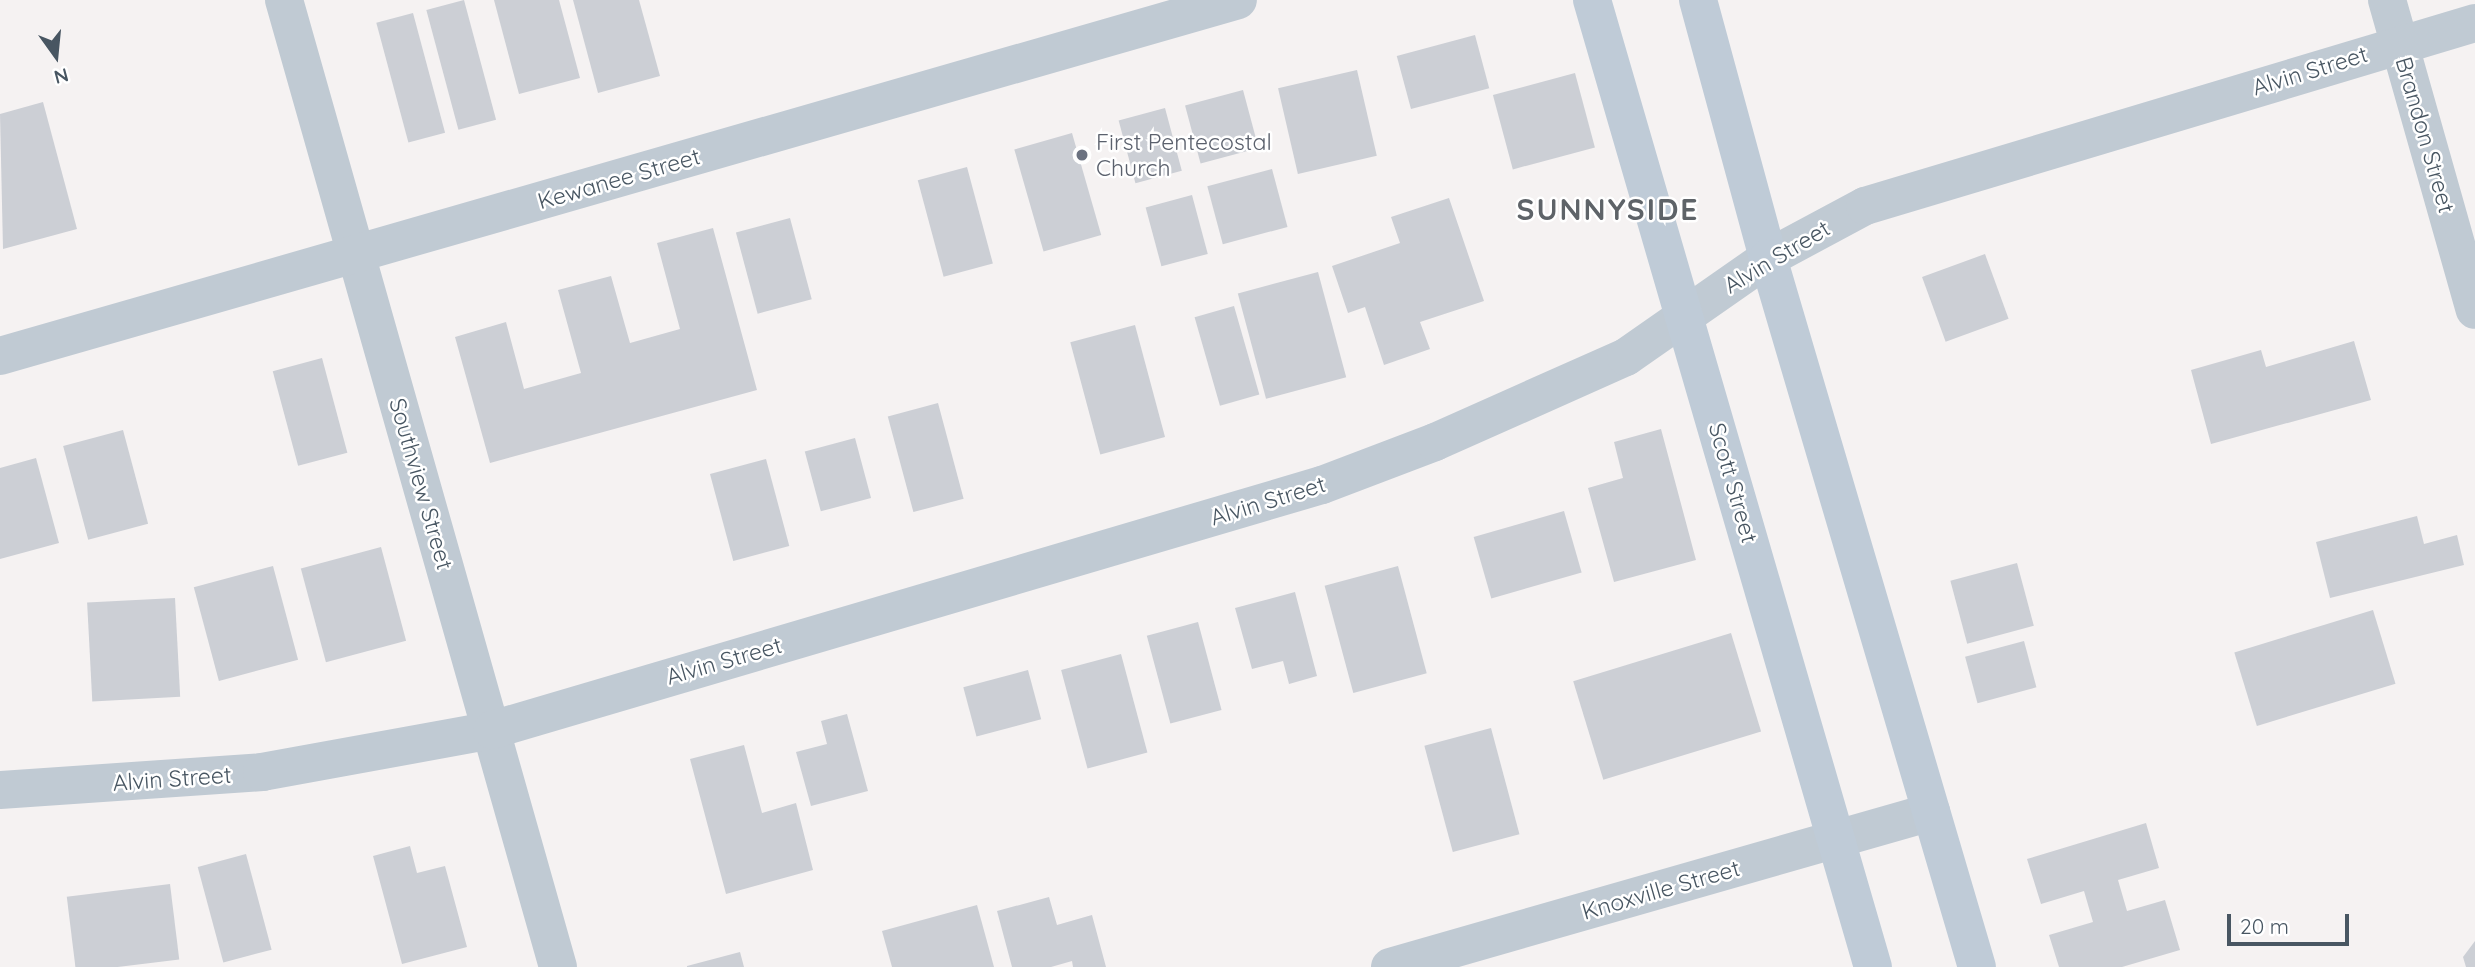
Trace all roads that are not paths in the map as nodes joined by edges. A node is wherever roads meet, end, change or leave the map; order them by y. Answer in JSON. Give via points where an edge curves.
{"nodes":[{"id":1,"x":284,"y":0,"type":"edge"},
{"id":2,"x":1238,"y":0,"type":"edge"},
{"id":3,"x":1592,"y":0,"type":"edge"},
{"id":4,"x":1698,"y":0,"type":"edge"},
{"id":5,"x":2387,"y":0,"type":"edge"},
{"id":6,"x":2475,"y":23,"type":"edge"},
{"id":7,"x":2399,"y":44,"type":"junction"},
{"id":8,"x":355,"y":256,"type":"junction"},
{"id":9,"x":1768,"y":258,"type":"junction"},
{"id":10,"x":2475,"y":310,"type":"edge"},
{"id":11,"x":1685,"y":316,"type":"junction"},
{"id":12,"x":0,"y":356,"type":"edge"},
{"id":13,"x":492,"y":730,"type":"junction"},
{"id":14,"x":0,"y":790,"type":"edge"},
{"id":15,"x":1931,"y":812,"type":"junction"},
{"id":16,"x":1837,"y":839,"type":"junction"},
{"id":17,"x":558,"y":967,"type":"edge"},
{"id":18,"x":1390,"y":967,"type":"edge"},
{"id":19,"x":1873,"y":967,"type":"edge"},
{"id":20,"x":1977,"y":967,"type":"edge"}],
"edges":[{"from":1,"to":8,"type":"street","name":"Southview Street"},
{"from":2,"to":8,"type":"street","name":"Kewanee Street"},
{"from":3,"to":11,"type":"main road","name":"Scott Street"},
{"from":4,"to":9,"type":"main road"},
{"from":5,"to":7,"type":"street","name":"Brandon Street"},
{"from":6,"to":7,"type":"street","name":"Alvin Street"},
{"from":7,"to":9,"type":"street","name":"Alvin Street","via":[[1865,206]]},
{"from":7,"to":10,"type":"street","name":"Brandon Street"},
{"from":8,"to":12,"type":"street","name":"Kewanee Street"},
{"from":8,"to":13,"type":"street","name":"Southview Street"},
{"from":9,"to":11,"type":"street","name":"Alvin Street"},
{"from":9,"to":15,"type":"main road"},
{"from":11,"to":13,"type":"street","name":"Alvin Street","via":[[1626,357],[1435,442],[1322,485]]},
{"from":11,"to":16,"type":"main road","name":"Scott Street"},
{"from":13,"to":14,"type":"street","name":"Alvin Street","via":[[262,772]]},
{"from":13,"to":17,"type":"street","name":"Southview Street"},
{"from":15,"to":16,"type":"street","name":"Knoxville Street"},
{"from":15,"to":20,"type":"main road"},
{"from":16,"to":18,"type":"street","name":"Knoxville Street"},
{"from":16,"to":19,"type":"main road","name":"Scott Street"}]}
